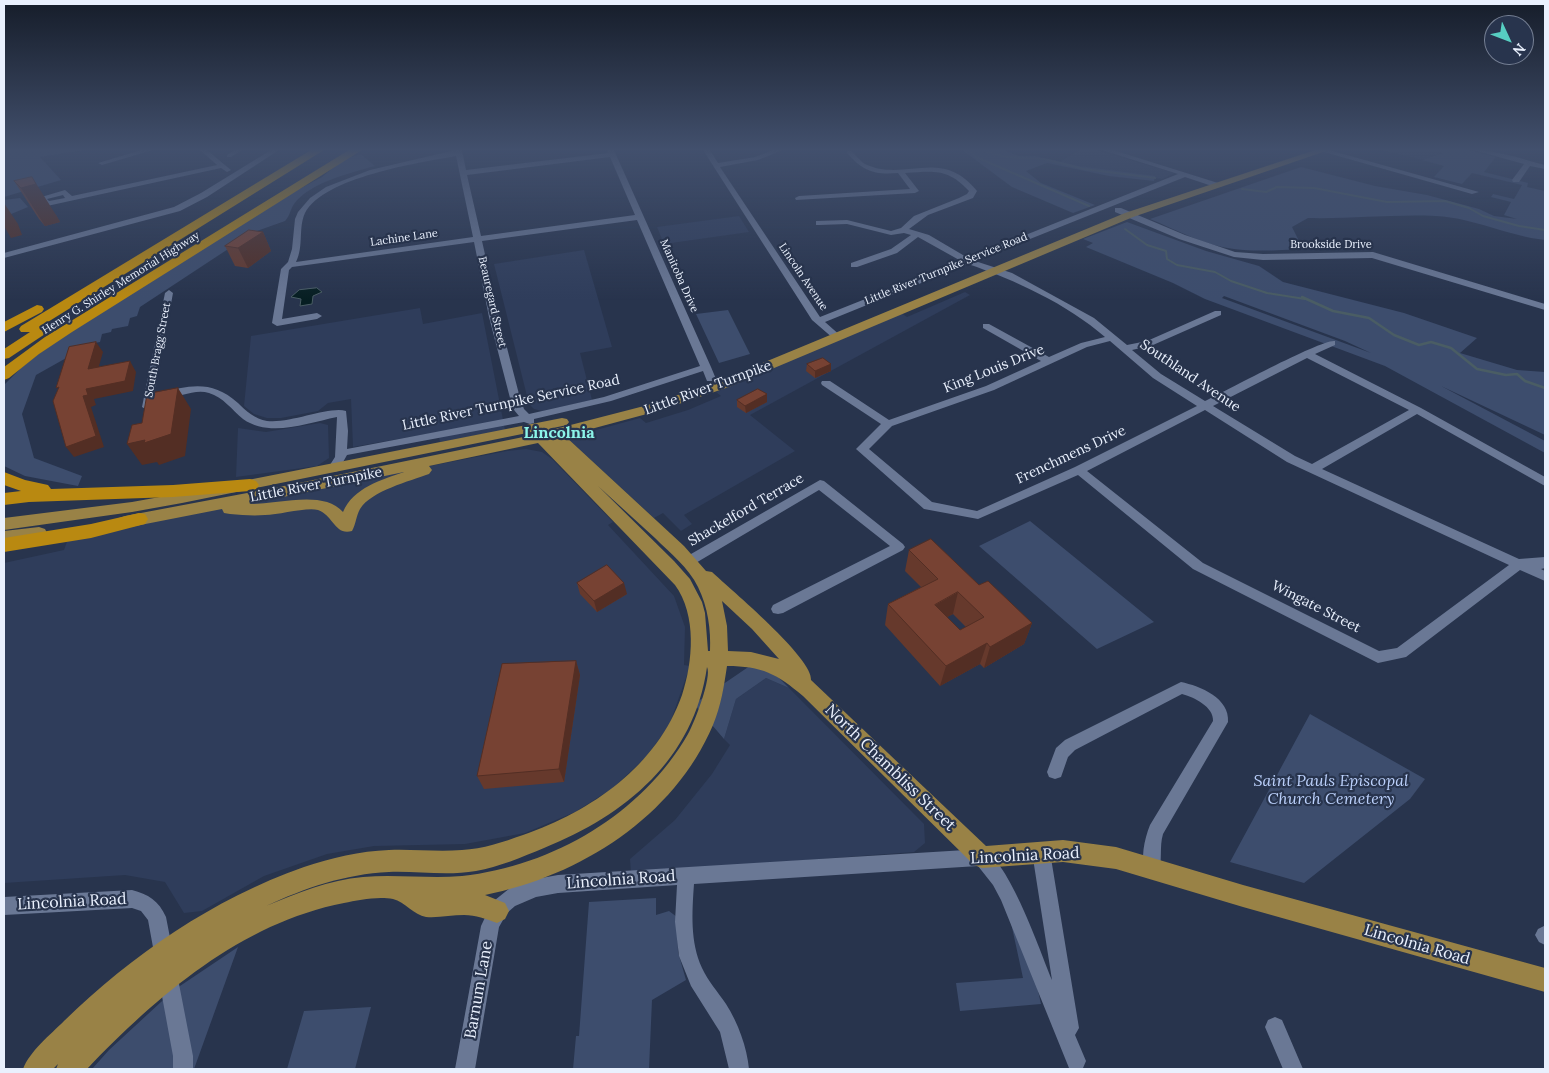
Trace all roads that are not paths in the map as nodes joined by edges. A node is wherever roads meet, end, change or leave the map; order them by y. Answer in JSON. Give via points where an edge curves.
{"nodes":[{"id":1,"x":195,"y":200,"type":"edge"},
{"id":2,"x":215,"y":200,"type":"edge"},
{"id":3,"x":236,"y":200,"type":"edge"},
{"id":4,"x":255,"y":200,"type":"edge"},
{"id":5,"x":273,"y":200,"type":"edge"},
{"id":6,"x":311,"y":200,"type":"edge"},
{"id":7,"x":469,"y":200,"type":"edge"},
{"id":8,"x":632,"y":200,"type":"edge"},
{"id":9,"x":738,"y":200,"type":"edge"},
{"id":10,"x":961,"y":200,"type":"edge"},
{"id":11,"x":1119,"y":200,"type":"edge"},
{"id":12,"x":1145,"y":200,"type":"edge"},
{"id":13,"x":1173,"y":200,"type":"edge"},
{"id":14,"x":1118,"y":210,"type":"junction"},
{"id":15,"x":1129,"y":215,"type":"junction"},
{"id":16,"x":640,"y":217,"type":"junction"},
{"id":17,"x":819,"y":223,"type":"dead end"},
{"id":18,"x":904,"y":230,"type":"junction"},
{"id":19,"x":917,"y":234,"type":"junction"},
{"id":20,"x":478,"y":240,"type":"junction"},
{"id":21,"x":4,"y":256,"type":"edge"},
{"id":22,"x":967,"y":260,"type":"junction"},
{"id":23,"x":290,"y":265,"type":"junction"},
{"id":24,"x":854,"y":265,"type":"dead end"},
{"id":25,"x":981,"y":266,"type":"junction"},
{"id":26,"x":995,"y":270,"type":"junction"},
{"id":27,"x":169,"y":293,"type":"dead end"},
{"id":28,"x":48,"y":302,"type":"junction"},
{"id":29,"x":1545,"y":307,"type":"edge"},
{"id":30,"x":1218,"y":313,"type":"dead end"},
{"id":31,"x":317,"y":316,"type":"dead end"},
{"id":32,"x":4,"y":321,"type":"edge"},
{"id":33,"x":986,"y":326,"type":"dead end"},
{"id":34,"x":4,"y":328,"type":"edge"},
{"id":35,"x":827,"y":329,"type":"junction"},
{"id":36,"x":1111,"y":338,"type":"junction"},
{"id":37,"x":4,"y":342,"type":"edge"},
{"id":38,"x":1332,"y":344,"type":"dead end"},
{"id":39,"x":1124,"y":349,"type":"junction"},
{"id":40,"x":1307,"y":354,"type":"junction"},
{"id":41,"x":4,"y":355,"type":"edge"},
{"id":42,"x":1050,"y":362,"type":"junction"},
{"id":43,"x":709,"y":373,"type":"junction"},
{"id":44,"x":4,"y":375,"type":"edge"},
{"id":45,"x":826,"y":383,"type":"dead end"},
{"id":46,"x":1205,"y":406,"type":"junction"},
{"id":47,"x":1418,"y":410,"type":"junction"},
{"id":48,"x":526,"y":418,"type":"junction"},
{"id":49,"x":888,"y":424,"type":"junction"},
{"id":50,"x":343,"y":431,"type":"junction"},
{"id":51,"x":545,"y":434,"type":"junction"},
{"id":52,"x":462,"y":455,"type":"junction"},
{"id":53,"x":343,"y":466,"type":"junction"},
{"id":54,"x":1313,"y":469,"type":"junction"},
{"id":55,"x":1079,"y":470,"type":"junction"},
{"id":56,"x":4,"y":478,"type":"edge"},
{"id":57,"x":1545,"y":482,"type":"edge"},
{"id":58,"x":250,"y":485,"type":"junction"},
{"id":59,"x":113,"y":492,"type":"junction"},
{"id":60,"x":4,"y":499,"type":"edge"},
{"id":61,"x":190,"y":510,"type":"junction"},
{"id":62,"x":139,"y":519,"type":"junction"},
{"id":63,"x":4,"y":524,"type":"edge"},
{"id":64,"x":4,"y":537,"type":"edge"},
{"id":65,"x":4,"y":545,"type":"edge"},
{"id":66,"x":689,"y":561,"type":"junction"},
{"id":67,"x":1545,"y":562,"type":"edge"},
{"id":68,"x":1521,"y":563,"type":"junction"},
{"id":69,"x":1545,"y":576,"type":"edge"},
{"id":70,"x":778,"y":609,"type":"dead end"},
{"id":71,"x":708,"y":659,"type":"junction"},
{"id":72,"x":810,"y":690,"type":"junction"},
{"id":73,"x":1055,"y":772,"type":"dead end"},
{"id":74,"x":1041,"y":852,"type":"junction"},
{"id":75,"x":982,"y":857,"type":"junction"},
{"id":76,"x":1152,"y":868,"type":"junction"},
{"id":77,"x":686,"y":876,"type":"junction"},
{"id":78,"x":398,"y":889,"type":"junction"},
{"id":79,"x":4,"y":906,"type":"edge"},
{"id":80,"x":497,"y":911,"type":"junction"},
{"id":81,"x":162,"y":953,"type":"junction"},
{"id":82,"x":168,"y":977,"type":"junction"},
{"id":83,"x":1545,"y":980,"type":"edge"},
{"id":84,"x":1275,"y":1027,"type":"dead end"},
{"id":85,"x":1077,"y":1065,"type":"edge"},
{"id":86,"x":36,"y":1069,"type":"edge"},
{"id":87,"x":69,"y":1069,"type":"edge"},
{"id":88,"x":183,"y":1069,"type":"edge"},
{"id":89,"x":465,"y":1069,"type":"edge"},
{"id":90,"x":739,"y":1069,"type":"edge"},
{"id":91,"x":1293,"y":1069,"type":"edge"}],
"edges":[{"from":1,"to":21,"type":"street","via":[[169,212]]},
{"from":2,"to":28,"type":"highway","name":"Henry G. Shirley Memorial Highway"},
{"from":3,"to":37,"type":"highway"},
{"from":4,"to":41,"type":"highway","name":"Henry G. Shirley Memorial Highway"},
{"from":5,"to":44,"type":"highway","via":[[88,316]]},
{"from":6,"to":23,"type":"street","via":[[300,215],[297,254]]},
{"from":7,"to":20,"type":"street","name":"Beauregard Street"},
{"from":8,"to":16,"type":"street","name":"Manitoba Drive"},
{"from":9,"to":35,"type":"street","name":"Lincoln Avenue","via":[[783,271]]},
{"from":10,"to":18,"type":"street","via":[[917,218]]},
{"from":11,"to":22,"type":"street","name":"Little River Turnpike Service Road"},
{"from":12,"to":14,"type":"main road","name":"Little River Turnpike"},
{"from":13,"to":15,"type":"main road","name":"Little River Turnpike"},
{"from":14,"to":15,"type":"street","name":"Brookside Drive"},
{"from":14,"to":25,"type":"main road","name":"Little River Turnpike"},
{"from":15,"to":26,"type":"main road","name":"Little River Turnpike"},
{"from":15,"to":29,"type":"street","name":"Brookside Drive","via":[[1234,254],[1263,257],[1373,255]]},
{"from":16,"to":20,"type":"street","name":"Lachine Lane"},
{"from":16,"to":43,"type":"street","name":"Manitoba Drive"},
{"from":17,"to":18,"type":"street","name":"Southland Avenue","via":[[847,222],[891,233]]},
{"from":18,"to":19,"type":"street","name":"Southland Avenue"},
{"from":19,"to":22,"type":"street","name":"Southland Avenue"},
{"from":19,"to":24,"type":"street","via":[[894,251]]},
{"from":20,"to":23,"type":"street","name":"Lachine Lane"},
{"from":20,"to":48,"type":"street","name":"Beauregard Street","via":[[518,410]]},
{"from":22,"to":25,"type":"street","name":"Southland Avenue"},
{"from":22,"to":35,"type":"street","name":"Little River Turnpike Service Road"},
{"from":23,"to":31,"type":"street","via":[[285,269],[276,323]]},
{"from":25,"to":26,"type":"street","name":"Southland Avenue"},
{"from":25,"to":35,"type":"main road","name":"Little River Turnpike"},
{"from":26,"to":35,"type":"main road","name":"Little River Turnpike"},
{"from":26,"to":36,"type":"street","name":"Southland Avenue","via":[[1085,317]]},
{"from":27,"to":50,"type":"street","name":"South Bragg Street","via":[[148,403],[194,389],[210,390],[217,392],[246,417],[264,424],[342,412]]},
{"from":28,"to":32,"type":"highway"},
{"from":28,"to":34,"type":"highway","name":"Henry G. Shirley Memorial Highway"},
{"from":30,"to":39,"type":"street","via":[[1150,343]]},
{"from":33,"to":42,"type":"street"},
{"from":35,"to":43,"type":"main road","name":"Little River Turnpike"},
{"from":35,"to":51,"type":"main road","name":"Little River Turnpike","via":[[682,400]]},
{"from":36,"to":39,"type":"street","name":"Southland Avenue"},
{"from":36,"to":42,"type":"street","name":"King Louis Drive","via":[[1084,345]]},
{"from":38,"to":40,"type":"street","name":"Frenchmens Drive"},
{"from":39,"to":46,"type":"street","name":"Southland Avenue"},
{"from":40,"to":46,"type":"street","name":"Frenchmens Drive"},
{"from":40,"to":47,"type":"street"},
{"from":42,"to":49,"type":"street","name":"King Louis Drive","via":[[990,388]]},
{"from":43,"to":48,"type":"street","name":"Little River Turnpike Service Road"},
{"from":43,"to":51,"type":"main road","name":"Little River Turnpike"},
{"from":45,"to":49,"type":"street"},
{"from":46,"to":54,"type":"street","name":"Southland Avenue","via":[[1272,448]]},
{"from":46,"to":55,"type":"street","name":"Frenchmens Drive"},
{"from":47,"to":54,"type":"street"},
{"from":47,"to":57,"type":"street"},
{"from":48,"to":51,"type":"street","name":"Beauregard Street"},
{"from":48,"to":53,"type":"street","name":"Little River Turnpike Service Road"},
{"from":49,"to":55,"type":"street","name":"Frenchmens Drive","via":[[862,449],[928,506],[978,515]]},
{"from":50,"to":53,"type":"street"},
{"from":50,"to":53,"type":"street","via":[[349,437]]},
{"from":51,"to":52,"type":"main road","name":"Little River Turnpike"},
{"from":51,"to":53,"type":"main road","name":"Little River Turnpike","via":[[505,432]]},
{"from":51,"to":66,"type":"main road"},
{"from":51,"to":71,"type":"main road","via":[[684,584],[693,602],[699,639]]},
{"from":52,"to":53,"type":"main road","name":"Little River Turnpike"},
{"from":52,"to":61,"type":"main road","via":[[365,496],[353,506],[346,527],[332,510],[318,504],[265,510]]},
{"from":53,"to":58,"type":"main road","name":"Little River Turnpike"},
{"from":53,"to":61,"type":"main road","name":"Little River Turnpike"},
{"from":54,"to":68,"type":"street","name":"Southland Avenue"},
{"from":55,"to":68,"type":"street","name":"Wingate Street","via":[[1198,566],[1378,657],[1401,654]]},
{"from":56,"to":59,"type":"highway","via":[[34,488]]},
{"from":58,"to":59,"type":"highway"},
{"from":58,"to":63,"type":"main road","name":"Little River Turnpike","via":[[132,507]]},
{"from":59,"to":60,"type":"highway"},
{"from":61,"to":62,"type":"main road","name":"Little River Turnpike"},
{"from":62,"to":64,"type":"main road","name":"Little River Turnpike"},
{"from":62,"to":65,"type":"highway","via":[[91,531]]},
{"from":66,"to":70,"type":"street","name":"Shackelford Terrace","via":[[820,484],[899,547]]},
{"from":66,"to":71,"type":"main road","via":[[706,585],[714,605],[719,637]]},
{"from":66,"to":72,"type":"main road","via":[[785,654]]},
{"from":67,"to":68,"type":"street"},
{"from":68,"to":69,"type":"street","name":"Southland Avenue"},
{"from":71,"to":72,"type":"main road","name":"North Chambliss Street","via":[[736,657],[763,660],[785,670]]},
{"from":71,"to":78,"type":"main road","via":[[715,684],[704,722],[687,752],[656,791],[617,826],[548,865],[504,880],[453,888]]},
{"from":71,"to":81,"type":"main road","via":[[669,744],[634,784],[593,815],[558,833],[495,855],[451,862],[376,862],[324,872],[248,902]]},
{"from":72,"to":75,"type":"main road","name":"North Chambliss Street"},
{"from":73,"to":76,"type":"street","via":[[1062,753],[1070,745],[1181,688],[1194,692],[1219,708],[1222,714],[1220,722],[1156,831],[1152,843]]},
{"from":74,"to":75,"type":"main road","name":"Lincolnia Road"},
{"from":74,"to":76,"type":"main road","name":"Lincolnia Road","via":[[1089,853]]},
{"from":74,"to":85,"type":"street","name":"North Chambliss Street","via":[[1060,980]]},
{"from":75,"to":77,"type":"street","name":"Lincolnia Road"},
{"from":75,"to":85,"type":"street","name":"North Chambliss Street","via":[[1007,894]]},
{"from":76,"to":83,"type":"main road","name":"Lincolnia Road"},
{"from":77,"to":80,"type":"street","name":"Lincolnia Road","via":[[533,888],[514,895]]},
{"from":77,"to":90,"type":"street","via":[[683,924],[686,945],[702,987],[731,1035]]},
{"from":78,"to":80,"type":"main road","via":[[425,905],[466,903]]},
{"from":78,"to":82,"type":"main road","via":[[346,892],[281,911],[231,936]]},
{"from":79,"to":81,"type":"street","name":"Lincolnia Road","via":[[132,899],[144,902],[157,917]]},
{"from":80,"to":89,"type":"street","name":"Barnum Lane","via":[[490,926]]},
{"from":81,"to":82,"type":"street"},
{"from":81,"to":86,"type":"main road","via":[[82,1023]]},
{"from":82,"to":87,"type":"main road"},
{"from":82,"to":88,"type":"street"},
{"from":84,"to":91,"type":"street"}]}
